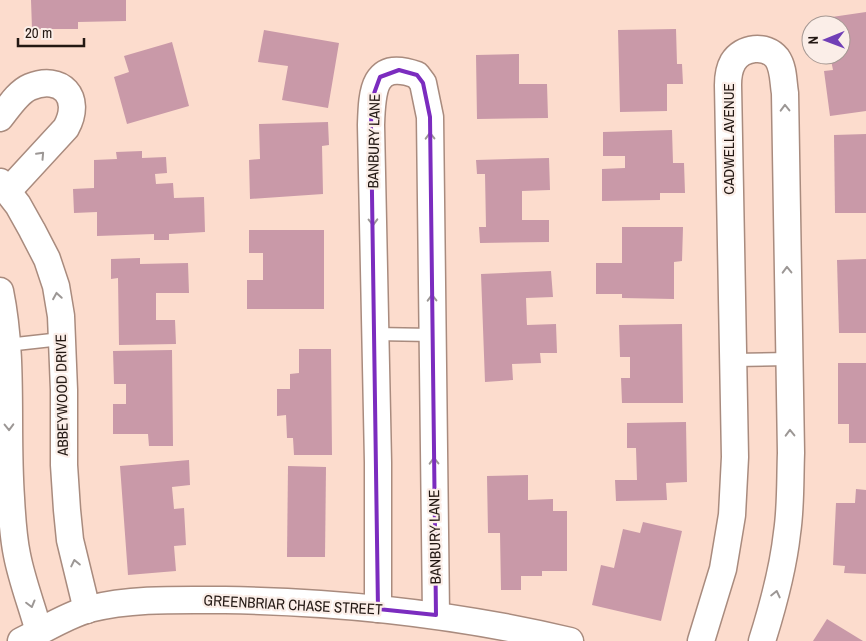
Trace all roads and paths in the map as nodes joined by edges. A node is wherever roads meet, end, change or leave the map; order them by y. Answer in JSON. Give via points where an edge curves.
{"nodes":[{"id":1,"x":0,"y":118,"type":"edge"},
{"id":2,"x":4,"y":186,"type":"edge"},
{"id":3,"x":0,"y":291,"type":"edge"},
{"id":4,"x":375,"y":334,"type":"junction"},
{"id":5,"x":432,"y":335,"type":"junction"},
{"id":6,"x":61,"y":339,"type":"junction"},
{"id":7,"x":7,"y":344,"type":"junction"},
{"id":8,"x":789,"y":359,"type":"junction"},
{"id":9,"x":733,"y":360,"type":"junction"},
{"id":10,"x":378,"y":609,"type":"junction"},
{"id":11,"x":87,"y":610,"type":"junction"},
{"id":12,"x":436,"y":615,"type":"junction"},
{"id":13,"x":30,"y":636,"type":"edge"},
{"id":14,"x":570,"y":641,"type":"edge"},
{"id":15,"x":701,"y":641,"type":"edge"},
{"id":16,"x":762,"y":641,"type":"edge"}],
"edges":[{"from":2,"to":1,"type":"street","name":"ABBEYWOOD DRIVE","one_way":true,"via":[[66,128],[73,107],[70,95],[62,87],[41,84],[28,87]]},
{"from":6,"to":2,"type":"street","name":"ABBEYWOOD DRIVE","one_way":true,"via":[[56,286],[47,259]]},
{"from":3,"to":7,"type":"street"},
{"from":4,"to":5,"type":"lane"},
{"from":5,"to":4,"type":"street","name":"BANBURY LANE","one_way":true,"via":[[430,117],[423,83],[417,75],[398,70],[380,77],[372,99]]},
{"from":4,"to":10,"type":"street","name":"BANBURY LANE"},
{"from":12,"to":5,"type":"street","name":"BANBURY LANE","one_way":true},
{"from":6,"to":7,"type":"lane"},
{"from":11,"to":6,"type":"street","name":"ABBEYWOOD DRIVE","one_way":true,"via":[[70,540],[67,510]]},
{"from":7,"to":13,"type":"street","one_way":true,"via":[[10,496]]},
{"from":8,"to":9,"type":"lane"},
{"from":8,"to":9,"type":"street","name":"CADWELL AVENUE","one_way":true,"via":[[782,68],[771,52],[751,49],[733,62],[728,85]]},
{"from":16,"to":8,"type":"street","name":"CADWELL AVENUE","one_way":true,"via":[[775,598],[788,533],[791,453]]},
{"from":9,"to":15,"type":"street","name":"CADWELL AVENUE","via":[[735,457],[732,516],[723,569]]},
{"from":10,"to":11,"type":"street","name":"GREENBRIAR CHASE STREET","via":[[178,600],[114,604]]},
{"from":10,"to":12,"type":"street","name":"GREENBRIAR CHASE STREET"},
{"from":11,"to":13,"type":"street","name":"GREENBRIAR CHASE STREET"},
{"from":12,"to":14,"type":"street","name":"GREENBRIAR CHASE STREET"}]}
